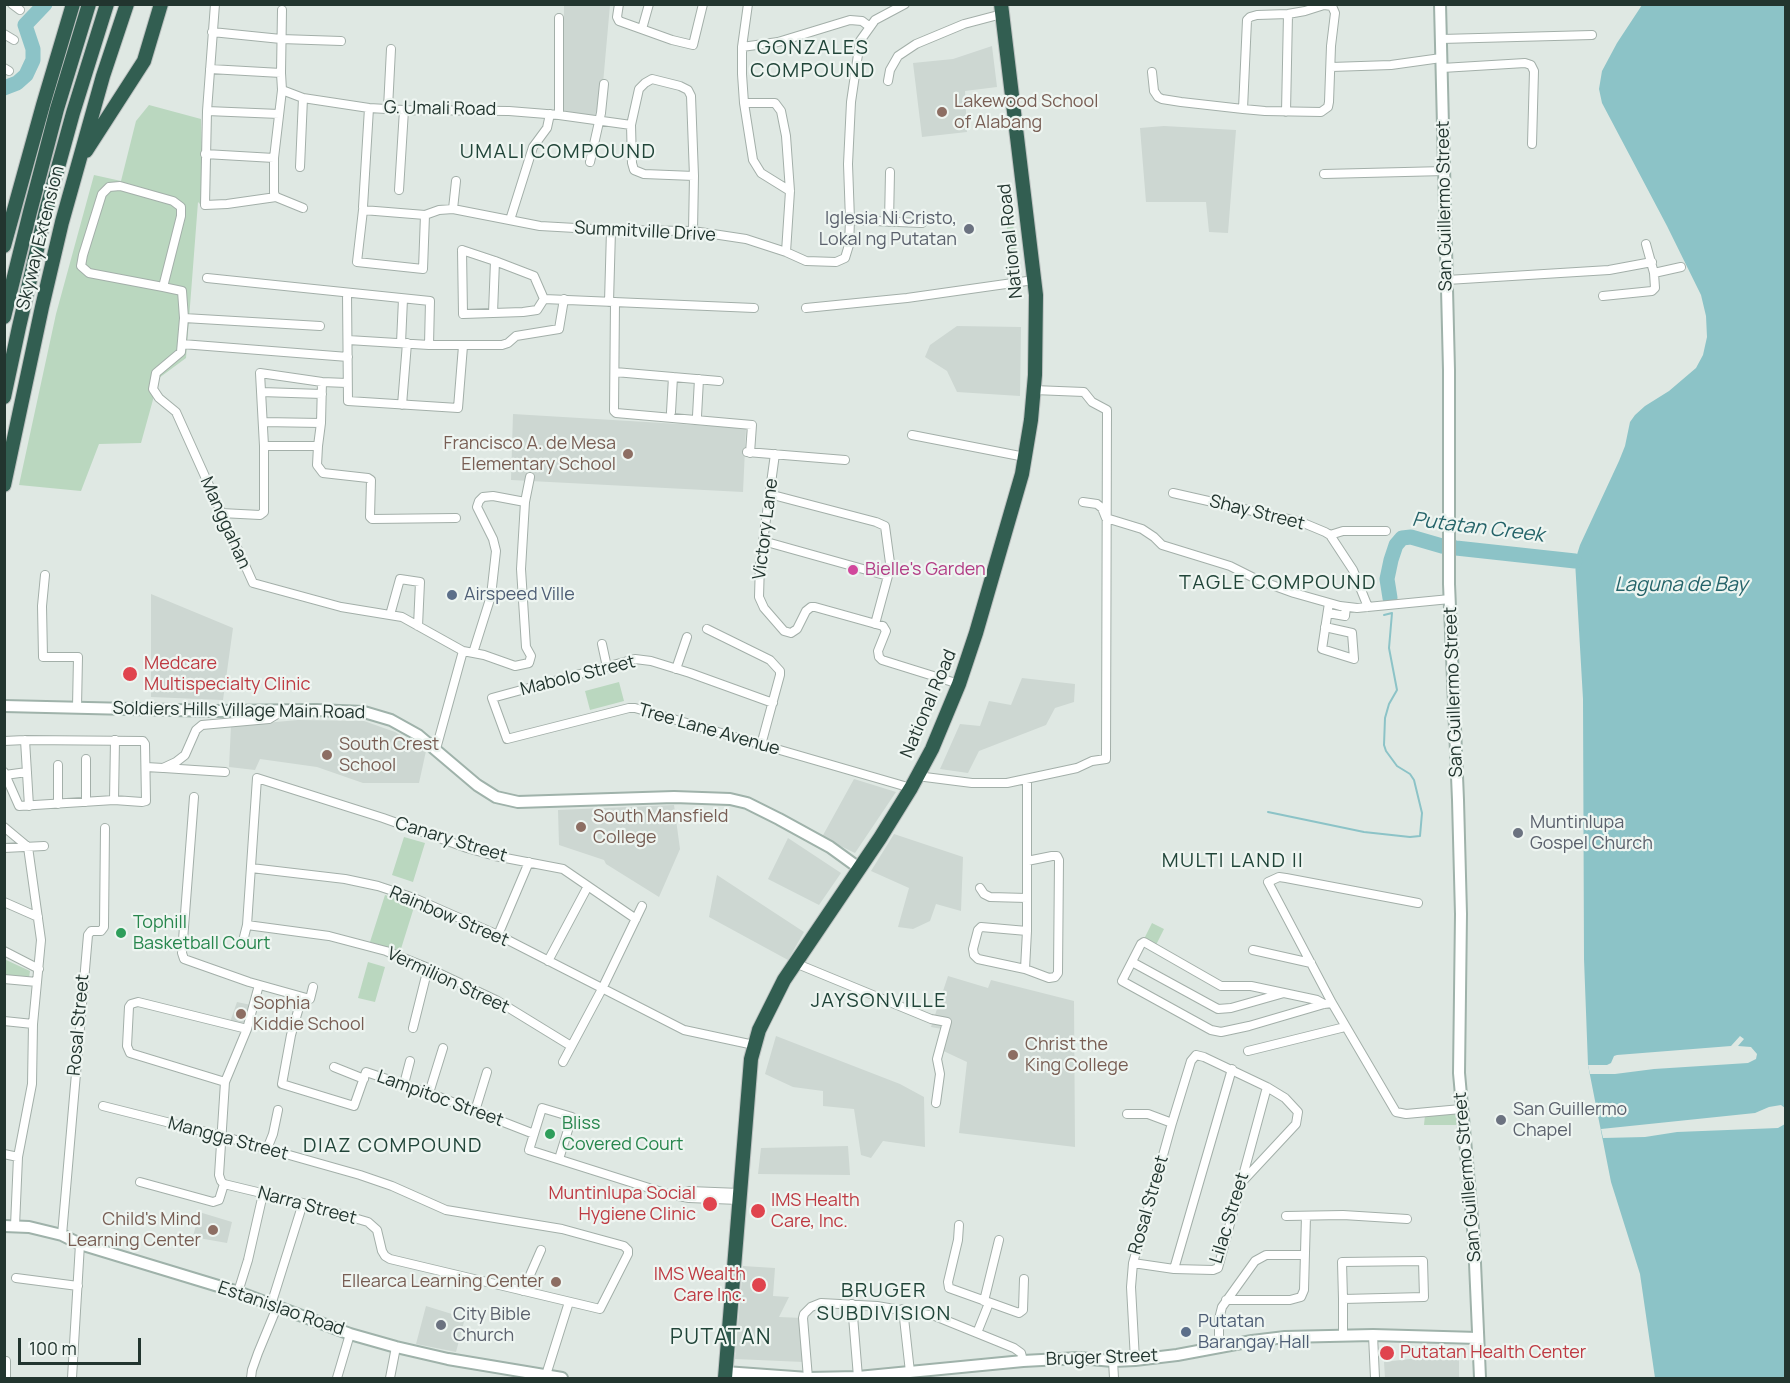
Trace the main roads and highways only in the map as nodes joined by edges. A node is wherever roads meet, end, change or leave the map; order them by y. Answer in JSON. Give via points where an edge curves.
{"nodes":[{"id":1,"x":73,"y":4,"type":"edge"},
{"id":2,"x":89,"y":4,"type":"edge"},
{"id":3,"x":107,"y":4,"type":"edge"},
{"id":4,"x":127,"y":4,"type":"edge"},
{"id":5,"x":161,"y":4,"type":"edge"},
{"id":6,"x":1001,"y":9,"type":"edge"},
{"id":7,"x":79,"y":162,"type":"junction"},
{"id":8,"x":4,"y":246,"type":"edge"},
{"id":9,"x":4,"y":316,"type":"edge"},
{"id":10,"x":4,"y":397,"type":"edge"},
{"id":11,"x":4,"y":485,"type":"edge"},
{"id":12,"x":725,"y":1375,"type":"edge"}],
"edges":[{"from":1,"to":8,"type":"highway","name":"Skyway Extension"},
{"from":2,"to":9,"type":"highway","via":[[57,109]]},
{"from":3,"to":10,"type":"highway","via":[[46,211]]},
{"from":4,"to":7,"type":"highway","name":"Skyway Extension"},
{"from":5,"to":7,"type":"highway","via":[[144,61]]},
{"from":6,"to":12,"type":"highway","name":"National Road","via":[[1034,280],[1034,390],[1025,457],[976,633],[932,748],[914,782],[795,963],[754,1045]]},
{"from":7,"to":11,"type":"highway","name":"Skyway Extension","via":[[42,307]]}]}
